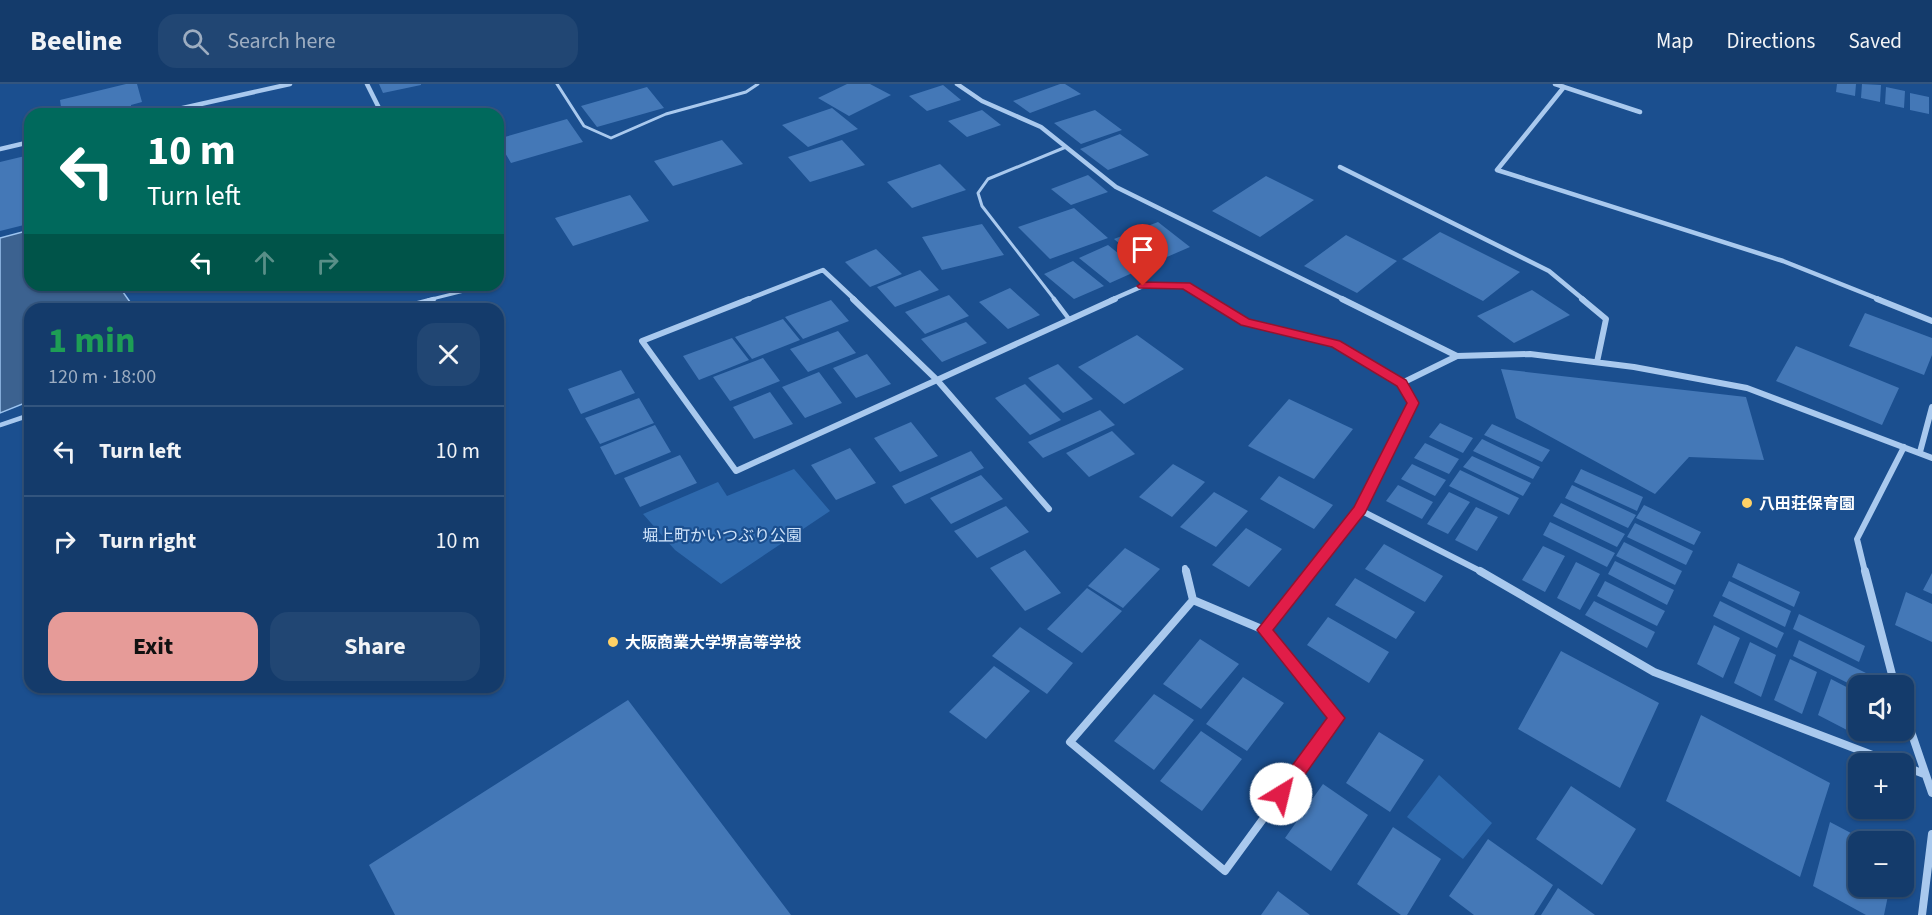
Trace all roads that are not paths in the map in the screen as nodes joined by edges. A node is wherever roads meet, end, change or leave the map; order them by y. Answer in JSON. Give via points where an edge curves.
{"nodes":[{"id":1,"x":290,"y":84,"type":"edge"},
{"id":2,"x":367,"y":84,"type":"edge"},
{"id":3,"x":557,"y":84,"type":"edge"},
{"id":4,"x":758,"y":84,"type":"edge"},
{"id":5,"x":957,"y":84,"type":"edge"},
{"id":6,"x":1555,"y":84,"type":"edge"},
{"id":7,"x":1564,"y":87,"type":"junction"},
{"id":8,"x":183,"y":108,"type":"edge"},
{"id":9,"x":379,"y":108,"type":"edge"},
{"id":10,"x":1640,"y":112,"type":"dead end"},
{"id":11,"x":24,"y":143,"type":"edge"},
{"id":12,"x":1066,"y":147,"type":"junction"},
{"id":13,"x":0,"y":149,"type":"edge"},
{"id":14,"x":1340,"y":167,"type":"dead end"},
{"id":15,"x":464,"y":291,"type":"dead end"},
{"id":16,"x":418,"y":303,"type":"edge"},
{"id":17,"x":1069,"y":319,"type":"junction"},
{"id":18,"x":1932,"y":321,"type":"edge"},
{"id":19,"x":1457,"y":356,"type":"junction"},
{"id":20,"x":1597,"y":362,"type":"junction"},
{"id":21,"x":936,"y":378,"type":"junction"},
{"id":22,"x":1402,"y":383,"type":"junction"},
{"id":23,"x":1932,"y":407,"type":"edge"},
{"id":24,"x":24,"y":417,"type":"edge"},
{"id":25,"x":0,"y":425,"type":"edge"},
{"id":26,"x":1904,"y":447,"type":"junction"},
{"id":27,"x":1920,"y":452,"type":"junction"},
{"id":28,"x":1932,"y":458,"type":"edge"},
{"id":29,"x":1049,"y":508,"type":"dead end"},
{"id":30,"x":1360,"y":510,"type":"junction"},
{"id":31,"x":1185,"y":568,"type":"dead end"},
{"id":32,"x":1193,"y":600,"type":"junction"},
{"id":33,"x":1264,"y":630,"type":"junction"},
{"id":34,"x":1892,"y":675,"type":"edge"},
{"id":35,"x":1914,"y":741,"type":"edge"},
{"id":36,"x":1867,"y":753,"type":"edge"},
{"id":37,"x":1914,"y":770,"type":"edge"},
{"id":38,"x":1924,"y":774,"type":"junction"},
{"id":39,"x":1932,"y":793,"type":"edge"},
{"id":40,"x":1932,"y":834,"type":"edge"},
{"id":41,"x":1922,"y":915,"type":"edge"}],
"edges":[{"from":1,"to":8,"type":"street"},
{"from":2,"to":9,"type":"street"},
{"from":3,"to":4,"type":"lane","via":[[585,126],[611,138],[666,114],[746,92]]},
{"from":5,"to":12,"type":"street","via":[[982,101],[1041,127]]},
{"from":6,"to":7,"type":"street"},
{"from":7,"to":10,"type":"street"},
{"from":7,"to":18,"type":"street","via":[[1497,170],[1783,261]]},
{"from":11,"to":13,"type":"street"},
{"from":12,"to":17,"type":"lane","via":[[988,179],[978,193],[982,206]]},
{"from":12,"to":19,"type":"street","via":[[1116,187]]},
{"from":14,"to":20,"type":"street","via":[[1549,271],[1606,319]]},
{"from":15,"to":16,"type":"lane"},
{"from":17,"to":21,"type":"street"},
{"from":17,"to":22,"type":"street","via":[[1143,286],[1186,286],[1245,322],[1336,344]]},
{"from":19,"to":20,"type":"street","via":[[1530,354]]},
{"from":19,"to":22,"type":"street"},
{"from":20,"to":26,"type":"street","via":[[1747,388]]},
{"from":21,"to":21,"type":"street","via":[[736,471],[642,341],[823,270]]},
{"from":21,"to":29,"type":"street"},
{"from":22,"to":30,"type":"street","via":[[1413,403]]},
{"from":23,"to":27,"type":"street"},
{"from":24,"to":25,"type":"lane"},
{"from":26,"to":27,"type":"street"},
{"from":26,"to":34,"type":"street","via":[[1857,539]]},
{"from":27,"to":28,"type":"street"},
{"from":30,"to":33,"type":"street"},
{"from":30,"to":36,"type":"street","via":[[1478,570],[1654,672]]},
{"from":31,"to":32,"type":"street"},
{"from":32,"to":33,"type":"street"},
{"from":32,"to":33,"type":"street","via":[[1070,742],[1225,871],[1337,718]]},
{"from":35,"to":38,"type":"street"},
{"from":37,"to":38,"type":"street"},
{"from":38,"to":39,"type":"street"},
{"from":40,"to":41,"type":"street"}]}
